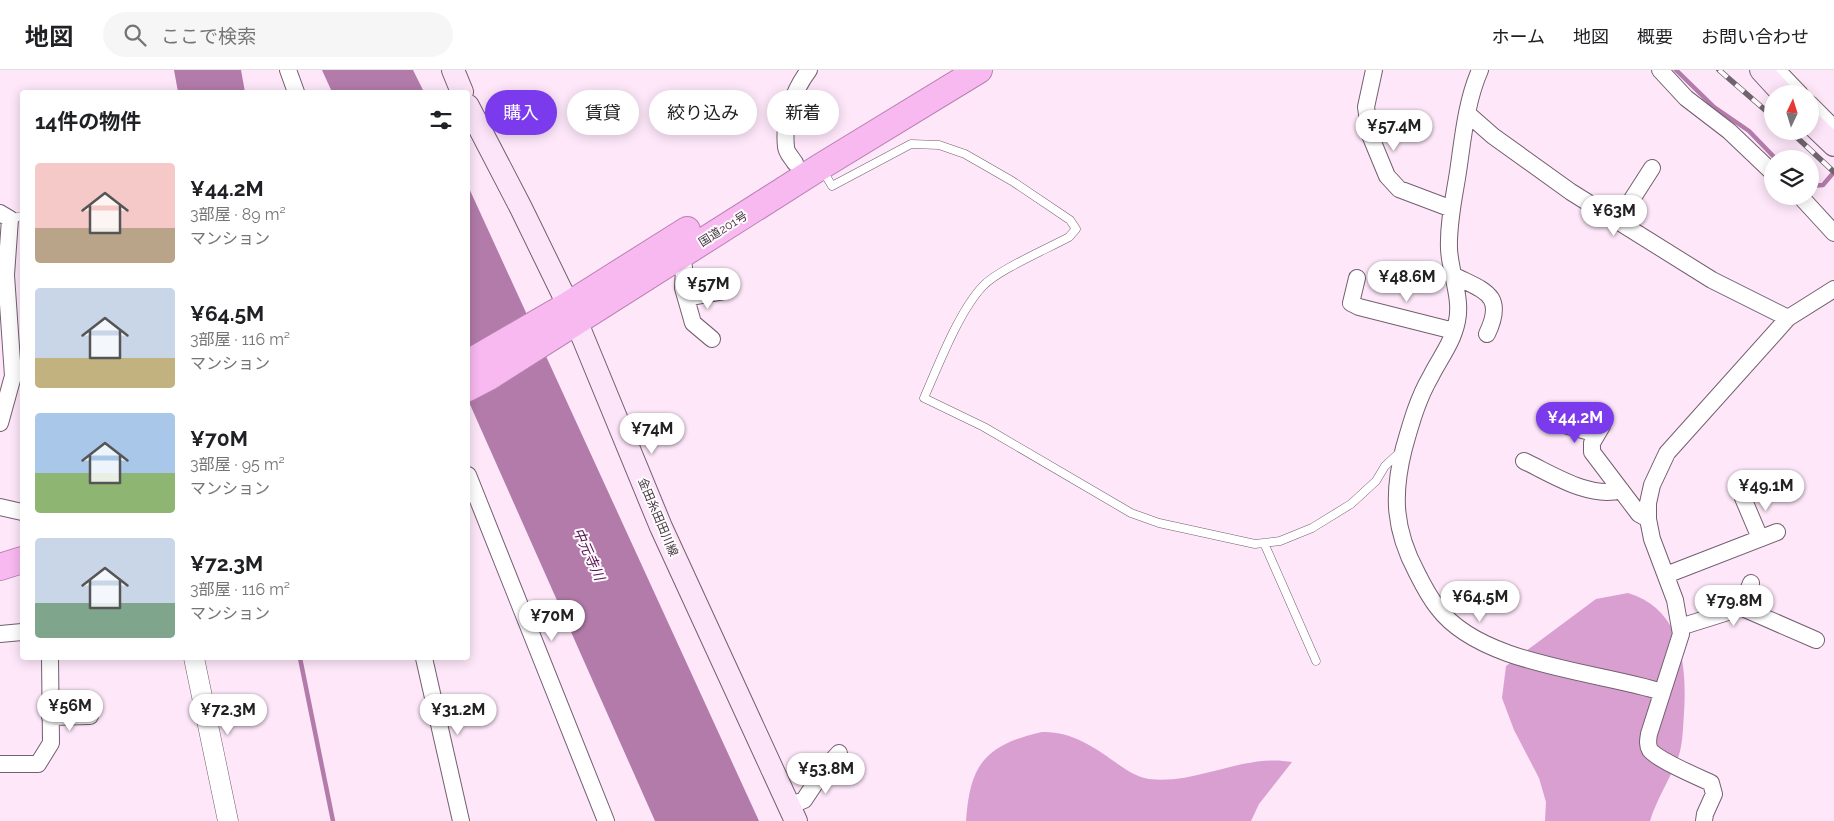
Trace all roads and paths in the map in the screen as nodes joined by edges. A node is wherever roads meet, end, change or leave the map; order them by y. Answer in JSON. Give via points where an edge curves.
{"nodes":[{"id":1,"x":288,"y":70,"type":"edge"},
{"id":2,"x":453,"y":70,"type":"edge"},
{"id":3,"x":809,"y":70,"type":"edge"},
{"id":4,"x":951,"y":70,"type":"edge"},
{"id":5,"x":979,"y":70,"type":"edge"},
{"id":6,"x":1374,"y":70,"type":"edge"},
{"id":7,"x":1480,"y":70,"type":"edge"},
{"id":8,"x":1660,"y":70,"type":"edge"},
{"id":9,"x":1761,"y":70,"type":"edge"},
{"id":10,"x":1777,"y":70,"type":"edge"},
{"id":11,"x":1775,"y":85,"type":"edge"},
{"id":12,"x":1791,"y":85,"type":"edge"},
{"id":13,"x":295,"y":90,"type":"edge"},
{"id":14,"x":461,"y":90,"type":"edge"},
{"id":15,"x":470,"y":110,"type":"edge"},
{"id":16,"x":1819,"y":113,"type":"edge"},
{"id":17,"x":1468,"y":114,"type":"junction"},
{"id":18,"x":1834,"y":128,"type":"edge"},
{"id":19,"x":1819,"y":131,"type":"edge"},
{"id":20,"x":1834,"y":145,"type":"edge"},
{"id":21,"x":795,"y":163,"type":"junction"},
{"id":22,"x":1764,"y":164,"type":"edge"},
{"id":23,"x":820,"y":167,"type":"junction"},
{"id":24,"x":1652,"y":168,"type":"dead end"},
{"id":25,"x":1808,"y":205,"type":"edge"},
{"id":26,"x":1452,"y":209,"type":"junction"},
{"id":27,"x":11,"y":216,"type":"edge"},
{"id":28,"x":1618,"y":221,"type":"junction"},
{"id":29,"x":1834,"y":233,"type":"edge"},
{"id":30,"x":678,"y":257,"type":"junction"},
{"id":31,"x":1453,"y":275,"type":"junction"},
{"id":32,"x":1357,"y":278,"type":"dead end"},
{"id":33,"x":1834,"y":288,"type":"edge"},
{"id":34,"x":725,"y":290,"type":"dead end"},
{"id":35,"x":686,"y":298,"type":"junction"},
{"id":36,"x":572,"y":314,"type":"junction"},
{"id":37,"x":1788,"y":318,"type":"junction"},
{"id":38,"x":546,"y":329,"type":"junction"},
{"id":39,"x":1454,"y":330,"type":"junction"},
{"id":40,"x":1488,"y":334,"type":"dead end"},
{"id":41,"x":712,"y":339,"type":"dead end"},
{"id":42,"x":470,"y":362,"type":"edge"},
{"id":43,"x":470,"y":387,"type":"edge"},
{"id":44,"x":0,"y":423,"type":"edge"},
{"id":45,"x":1561,"y":424,"type":"dead end"},
{"id":46,"x":1404,"y":450,"type":"junction"},
{"id":47,"x":1524,"y":461,"type":"dead end"},
{"id":48,"x":470,"y":480,"type":"edge"},
{"id":49,"x":1621,"y":490,"type":"junction"},
{"id":50,"x":1743,"y":498,"type":"dead end"},
{"id":51,"x":0,"y":508,"type":"edge"},
{"id":52,"x":20,"y":512,"type":"edge"},
{"id":53,"x":1648,"y":519,"type":"junction"},
{"id":54,"x":1777,"y":532,"type":"dead end"},
{"id":55,"x":1760,"y":538,"type":"junction"},
{"id":56,"x":1264,"y":543,"type":"junction"},
{"id":57,"x":20,"y":561,"type":"edge"},
{"id":58,"x":0,"y":567,"type":"edge"},
{"id":59,"x":1666,"y":575,"type":"junction"},
{"id":60,"x":20,"y":576,"type":"edge"},
{"id":61,"x":0,"y":582,"type":"edge"},
{"id":62,"x":1751,"y":583,"type":"dead end"},
{"id":63,"x":1738,"y":606,"type":"junction"},
{"id":64,"x":1680,"y":628,"type":"junction"},
{"id":65,"x":20,"y":632,"type":"edge"},
{"id":66,"x":0,"y":634,"type":"edge"},
{"id":67,"x":1816,"y":640,"type":"dead end"},
{"id":68,"x":50,"y":660,"type":"edge"},
{"id":69,"x":194,"y":660,"type":"edge"},
{"id":70,"x":424,"y":660,"type":"edge"},
{"id":71,"x":1316,"y":661,"type":"dead end"},
{"id":72,"x":1662,"y":692,"type":"junction"},
{"id":73,"x":90,"y":716,"type":"dead end"},
{"id":74,"x":50,"y":717,"type":"junction"},
{"id":75,"x":839,"y":753,"type":"dead end"},
{"id":76,"x":0,"y":764,"type":"edge"},
{"id":77,"x":793,"y":813,"type":"edge"},
{"id":78,"x":228,"y":821,"type":"edge"},
{"id":79,"x":462,"y":821,"type":"edge"},
{"id":80,"x":606,"y":821,"type":"edge"},
{"id":81,"x":1704,"y":821,"type":"edge"}],
"edges":[{"from":1,"to":13,"type":"street"},
{"from":2,"to":14,"type":"main road"},
{"from":3,"to":21,"type":"street","via":[[793,96],[787,122],[786,148]]},
{"from":4,"to":21,"type":"highway","name":"国道201号"},
{"from":5,"to":23,"type":"highway","name":"国道201号"},
{"from":6,"to":26,"type":"street","via":[[1366,107],[1370,135],[1387,176],[1400,188]]},
{"from":7,"to":17,"type":"street","via":[[1472,89]]},
{"from":8,"to":22,"type":"street","via":[[1686,98],[1729,131]]},
{"from":9,"to":11,"type":"main road"},
{"from":10,"to":12,"type":"street"},
{"from":15,"to":36,"type":"main road","name":"金田糸田田川線"},
{"from":16,"to":18,"type":"street"},
{"from":17,"to":26,"type":"street"},
{"from":17,"to":28,"type":"street","via":[[1564,187]]},
{"from":19,"to":20,"type":"main road"},
{"from":21,"to":36,"type":"highway","name":"国道201号"},
{"from":23,"to":30,"type":"highway","name":"国道201号"},
{"from":23,"to":56,"type":"lane","via":[[832,186],[911,144],[939,144],[965,154],[1012,181],[1070,220],[1076,230],[1069,237],[995,276],[983,286],[949,343],[924,398],[984,427],[1131,513],[1189,530],[1255,544]]},
{"from":24,"to":28,"type":"street"},
{"from":25,"to":29,"type":"street"},
{"from":26,"to":31,"type":"street","via":[[1449,251]]},
{"from":27,"to":44,"type":"street","via":[[6,275],[13,376]]},
{"from":28,"to":37,"type":"street","via":[[1712,280]]},
{"from":30,"to":35,"type":"street","via":[[684,266]]},
{"from":30,"to":36,"type":"highway","name":"国道201号"},
{"from":31,"to":39,"type":"street","via":[[1457,306]]},
{"from":31,"to":40,"type":"street","via":[[1489,293],[1495,318]]},
{"from":32,"to":39,"type":"street","via":[[1351,303],[1359,308]]},
{"from":33,"to":37,"type":"street"},
{"from":34,"to":35,"type":"street"},
{"from":35,"to":41,"type":"street","via":[[693,323]]},
{"from":36,"to":38,"type":"highway","name":"国道201号"},
{"from":36,"to":77,"type":"main road","name":"金田糸田田川線","via":[[661,527]]},
{"from":37,"to":53,"type":"street","via":[[1667,453],[1652,485]]},
{"from":38,"to":42,"type":"highway","name":"国道201号"},
{"from":38,"to":43,"type":"highway","name":"国道201号","via":[[489,378]]},
{"from":39,"to":46,"type":"street","via":[[1445,354],[1417,404]]},
{"from":45,"to":49,"type":"street","via":[[1599,430],[1592,443],[1592,452]]},
{"from":46,"to":56,"type":"lane","via":[[1351,504],[1312,528],[1280,541]]},
{"from":46,"to":72,"type":"street","via":[[1396,499],[1400,536],[1438,609],[1476,639],[1505,654]]},
{"from":47,"to":49,"type":"street","via":[[1583,488],[1608,494]]},
{"from":48,"to":80,"type":"street"},
{"from":49,"to":53,"type":"street","via":[[1639,514]]},
{"from":50,"to":55,"type":"street"},
{"from":51,"to":52,"type":"street"},
{"from":53,"to":59,"type":"street"},
{"from":54,"to":55,"type":"street"},
{"from":55,"to":59,"type":"street"},
{"from":56,"to":71,"type":"lane"},
{"from":57,"to":58,"type":"highway"},
{"from":59,"to":64,"type":"street"},
{"from":60,"to":61,"type":"highway"},
{"from":62,"to":63,"type":"street","via":[[1743,603]]},
{"from":63,"to":64,"type":"street"},
{"from":63,"to":67,"type":"street"},
{"from":64,"to":72,"type":"street","via":[[1681,634]]},
{"from":65,"to":66,"type":"street"},
{"from":68,"to":74,"type":"street"},
{"from":69,"to":78,"type":"street"},
{"from":70,"to":79,"type":"street"},
{"from":72,"to":81,"type":"street","via":[[1648,744],[1651,751],[1662,758],[1711,783],[1714,794]]},
{"from":73,"to":74,"type":"street"},
{"from":74,"to":76,"type":"street","via":[[51,743],[38,764]]},
{"from":75,"to":77,"type":"street"}]}
